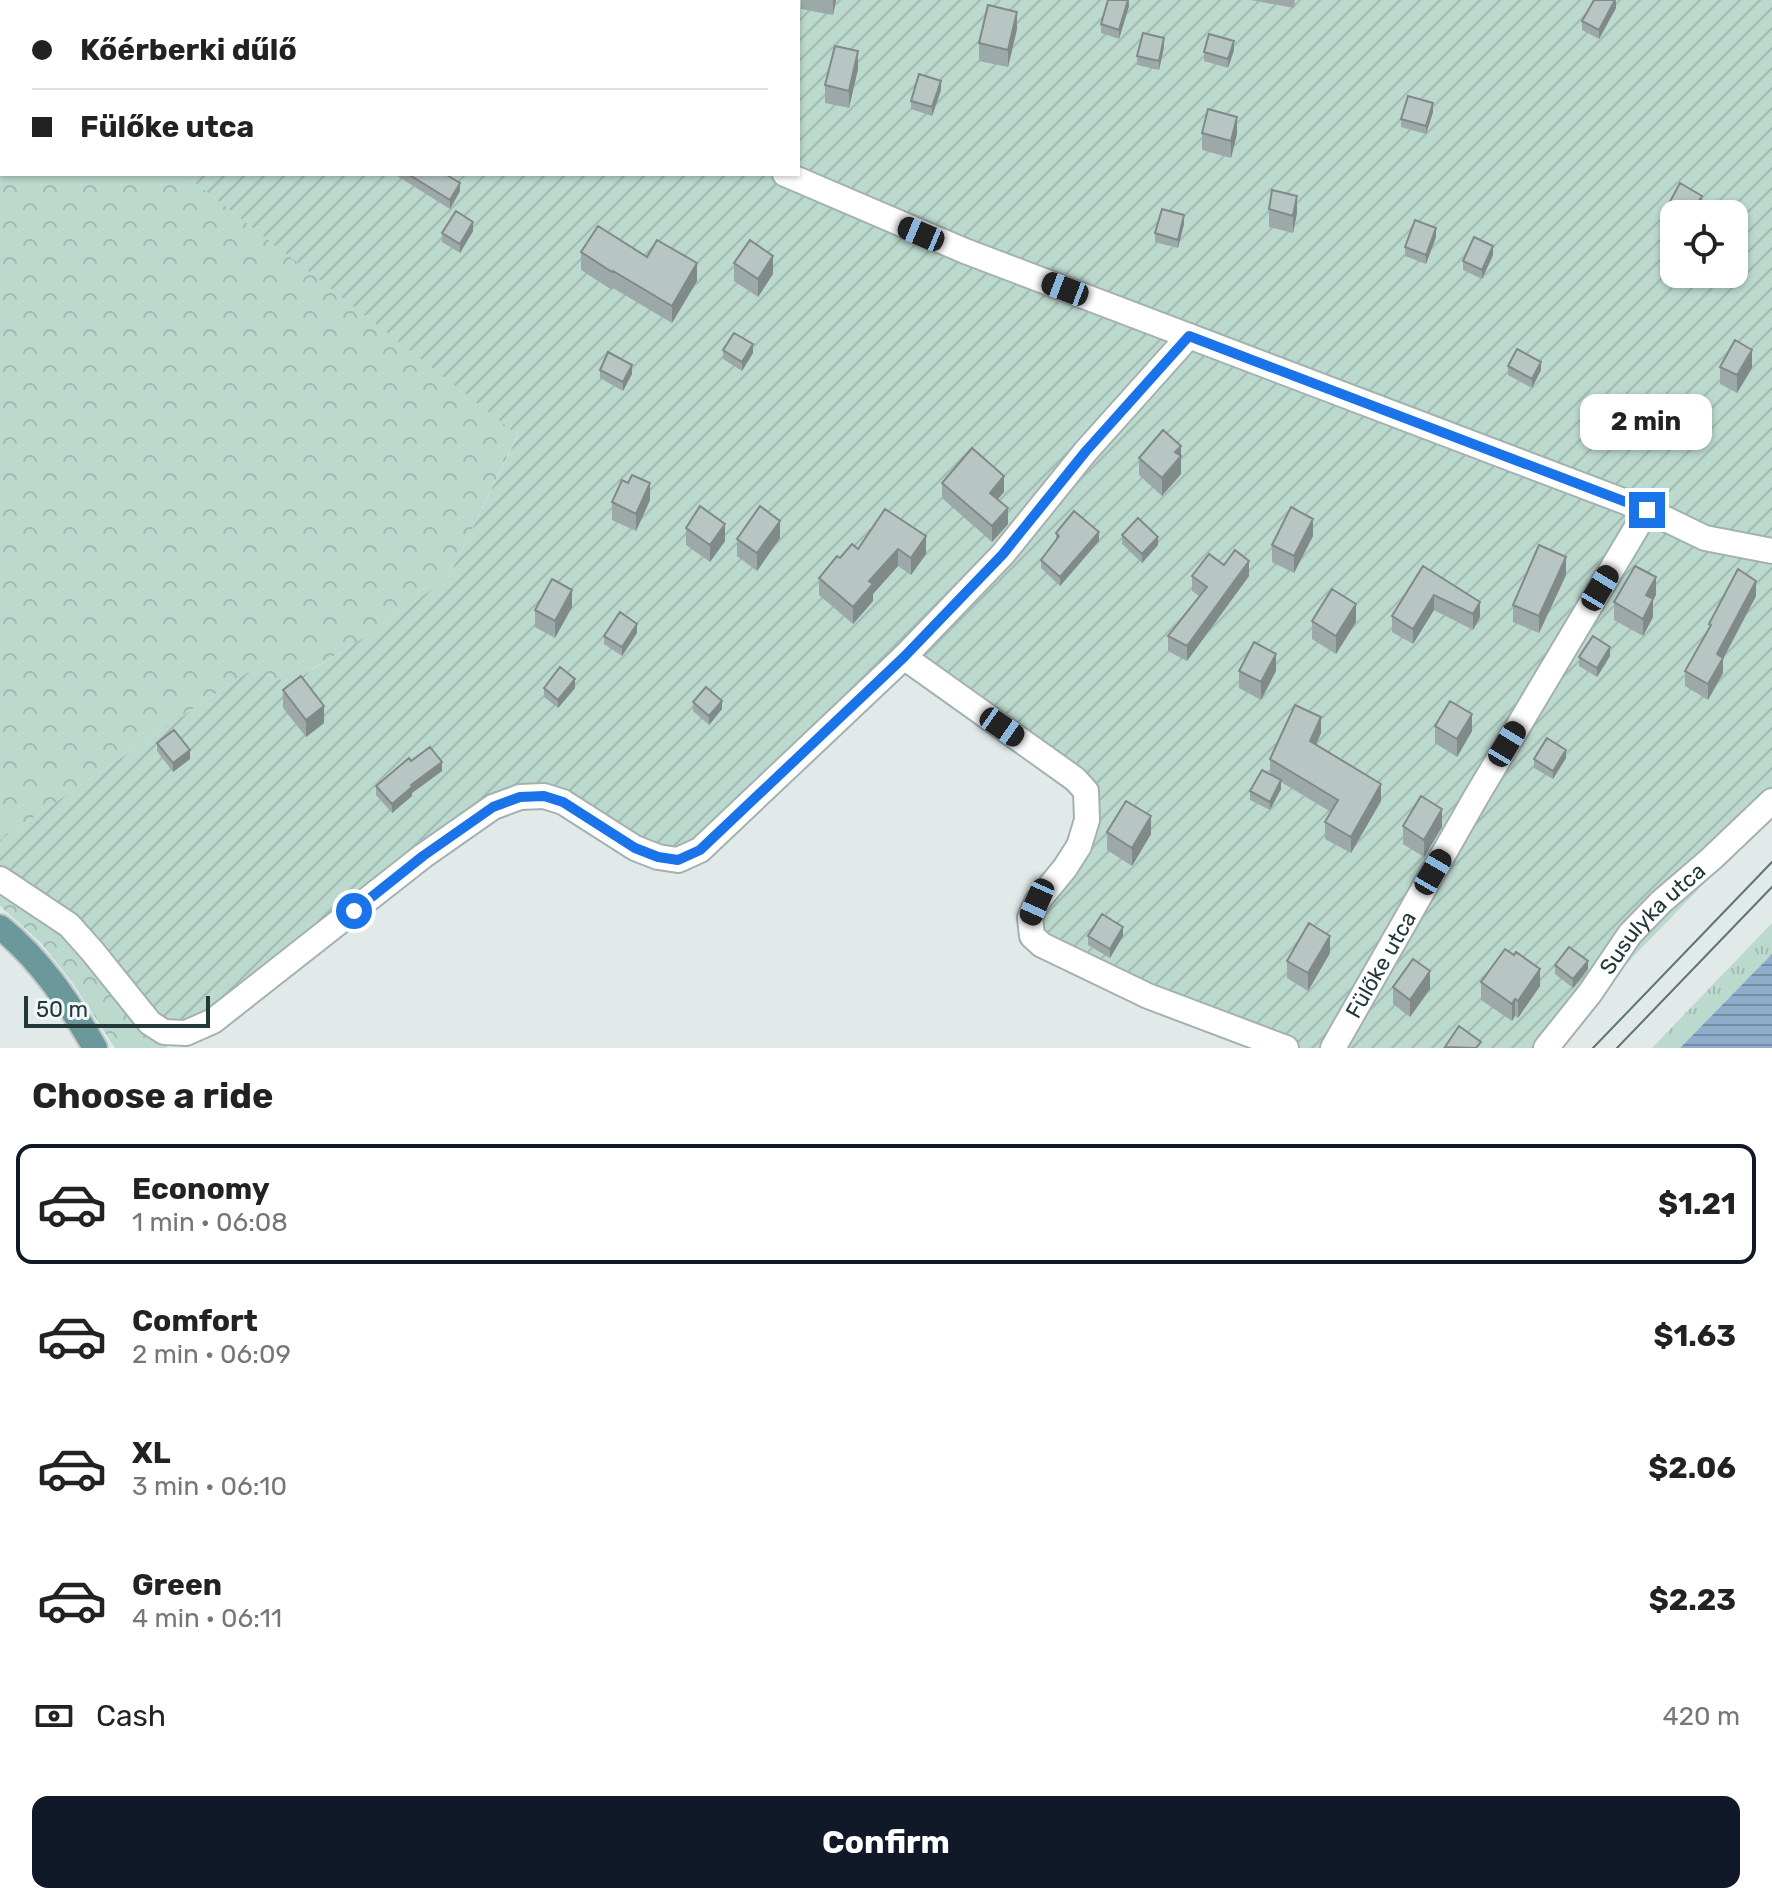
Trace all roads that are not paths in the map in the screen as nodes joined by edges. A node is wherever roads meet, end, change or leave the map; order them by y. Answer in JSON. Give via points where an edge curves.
{"nodes":[{"id":1,"x":790,"y":176,"type":"edge"},
{"id":2,"x":1189,"y":336,"type":"junction"},
{"id":3,"x":1647,"y":510,"type":"junction"},
{"id":4,"x":1772,"y":551,"type":"edge"},
{"id":5,"x":904,"y":657,"type":"junction"},
{"id":6,"x":1772,"y":801,"type":"edge"},
{"id":7,"x":0,"y":879,"type":"edge"},
{"id":8,"x":0,"y":927,"type":"edge"},
{"id":9,"x":95,"y":1048,"type":"edge"},
{"id":10,"x":1286,"y":1048,"type":"edge"},
{"id":11,"x":1333,"y":1048,"type":"edge"},
{"id":12,"x":1546,"y":1048,"type":"edge"}],
"edges":[{"from":1,"to":2,"type":"street","via":[[965,251]]},
{"from":2,"to":3,"type":"street"},
{"from":2,"to":5,"type":"street","via":[[1003,554]]},
{"from":3,"to":4,"type":"street","via":[[1705,538]]},
{"from":3,"to":11,"type":"street","name":"Fülőke utca"},
{"from":5,"to":7,"type":"street","via":[[700,850],[678,860],[658,857],[563,802],[520,797],[493,807],[423,856],[213,1021],[186,1033],[164,1032],[150,1023],[69,925]]},
{"from":5,"to":10,"type":"street","via":[[1086,791],[1087,820],[1079,846],[1037,902],[1030,918],[1032,936],[1148,996]]},
{"from":6,"to":12,"type":"street","name":"Susulyka utca","via":[[1630,934]]},
{"from":8,"to":9,"type":"main road","via":[[46,974]]}]}
